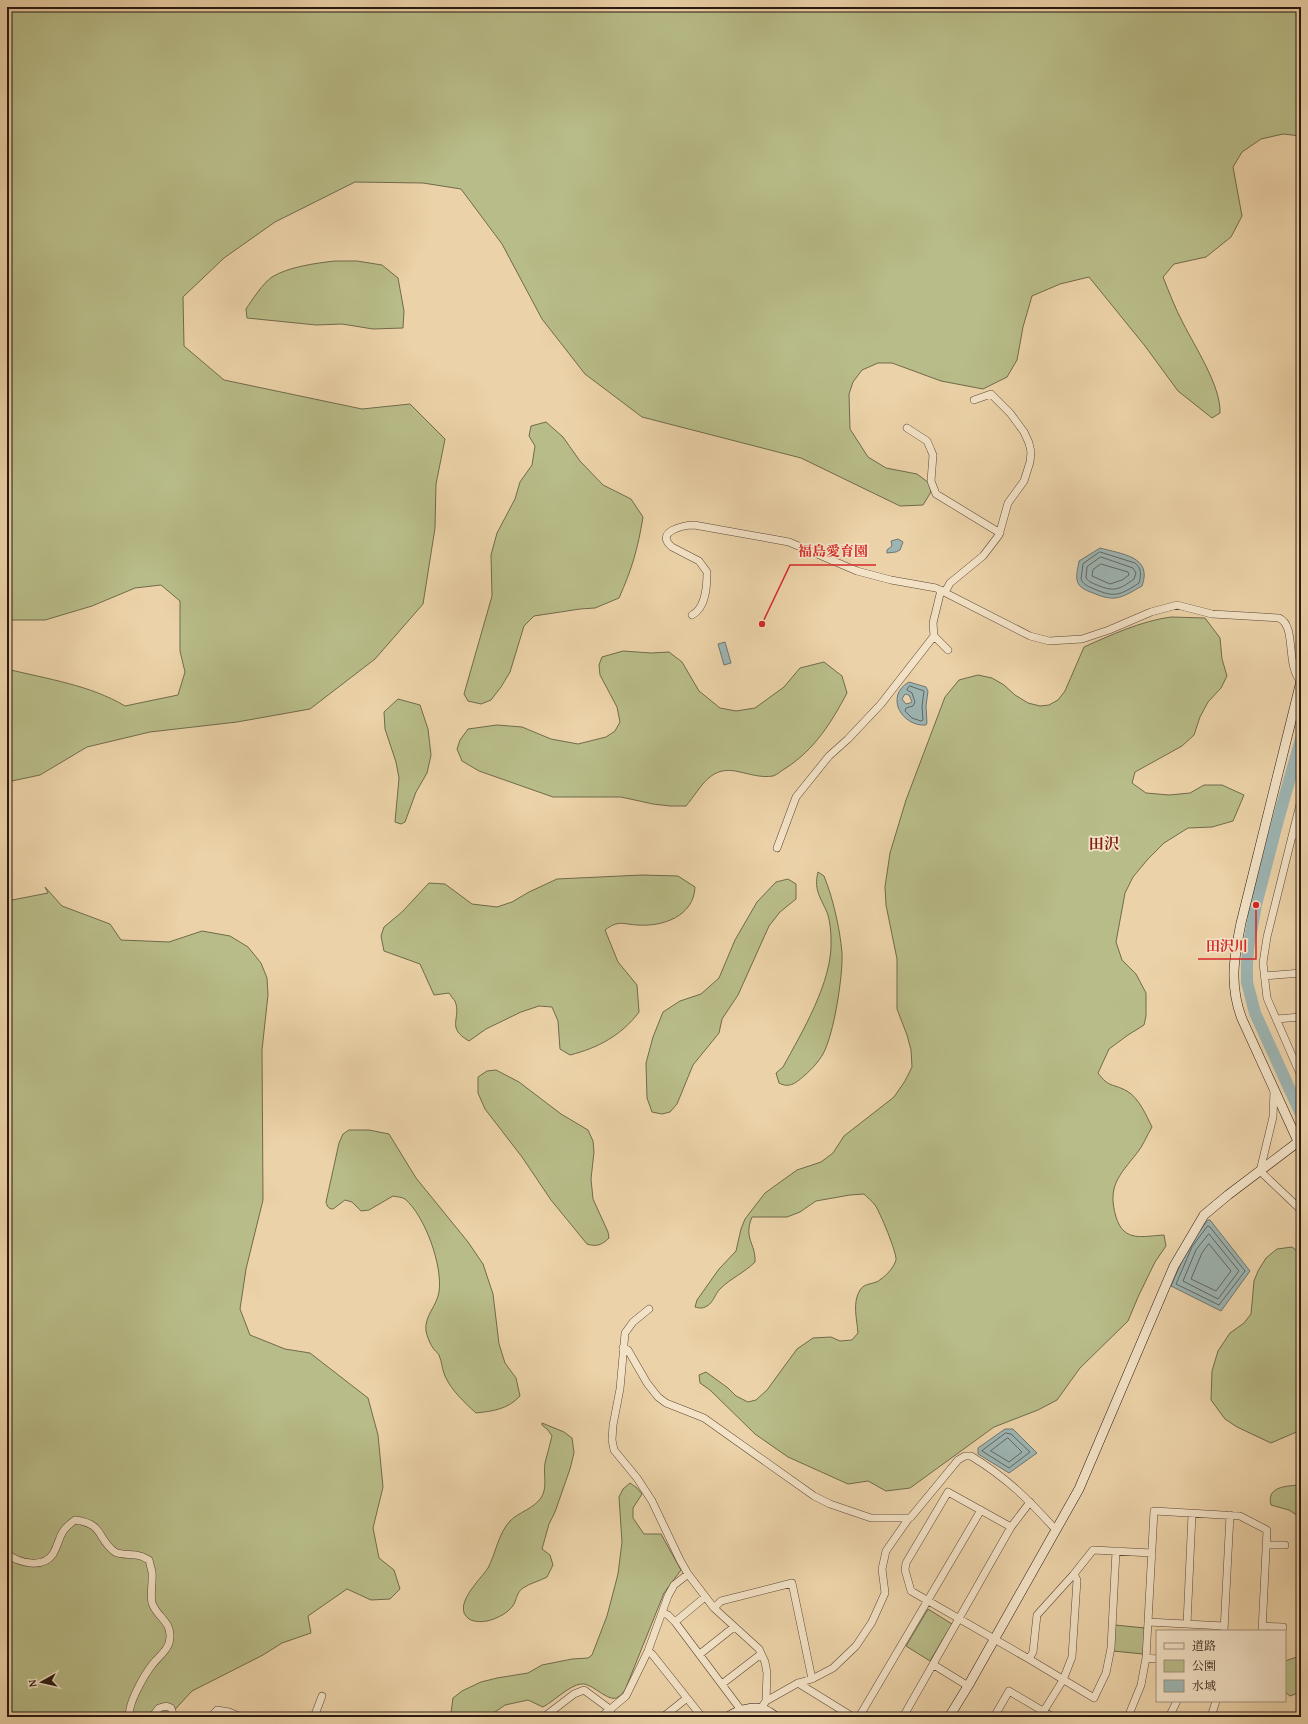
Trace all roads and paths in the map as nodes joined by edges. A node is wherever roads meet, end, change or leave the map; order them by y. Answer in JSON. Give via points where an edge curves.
{"nodes":[{"id":1,"x":974,"y":400,"type":"dead end"},
{"id":2,"x":907,"y":428,"type":"dead end"},
{"id":3,"x":1000,"y":533,"type":"junction"},
{"id":4,"x":943,"y":591,"type":"junction"},
{"id":5,"x":692,"y":615,"type":"dead end"},
{"id":6,"x":934,"y":636,"type":"junction"},
{"id":7,"x":948,"y":650,"type":"dead end"},
{"id":8,"x":1301,"y":681,"type":"edge"},
{"id":9,"x":1298,"y":701,"type":"edge"},
{"id":10,"x":1301,"y":800,"type":"edge"},
{"id":11,"x":1293,"y":833,"type":"junction"},
{"id":12,"x":1301,"y":835,"type":"edge"},
{"id":13,"x":777,"y":848,"type":"dead end"},
{"id":14,"x":1301,"y":973,"type":"edge"},
{"id":15,"x":1264,"y":976,"type":"junction"},
{"id":16,"x":1301,"y":1017,"type":"edge"},
{"id":17,"x":1276,"y":1019,"type":"junction"},
{"id":18,"x":1301,"y":1076,"type":"edge"},
{"id":19,"x":1274,"y":1090,"type":"junction"},
{"id":20,"x":1300,"y":1145,"type":"edge"},
{"id":21,"x":1260,"y":1171,"type":"junction"},
{"id":22,"x":1301,"y":1210,"type":"edge"},
{"id":23,"x":649,"y":1309,"type":"dead end"},
{"id":24,"x":624,"y":1347,"type":"junction"},
{"id":25,"x":1030,"y":1502,"type":"junction"},
{"id":26,"x":981,"y":1510,"type":"junction"},
{"id":27,"x":1192,"y":1514,"type":"junction"},
{"id":28,"x":1230,"y":1515,"type":"junction"},
{"id":29,"x":909,"y":1518,"type":"junction"},
{"id":30,"x":1011,"y":1527,"type":"junction"},
{"id":31,"x":1056,"y":1530,"type":"junction"},
{"id":32,"x":1286,"y":1545,"type":"dead end"},
{"id":33,"x":1266,"y":1546,"type":"junction"},
{"id":34,"x":1116,"y":1551,"type":"junction"},
{"id":35,"x":1152,"y":1553,"type":"junction"},
{"id":36,"x":7,"y":1554,"type":"edge"},
{"id":37,"x":688,"y":1574,"type":"junction"},
{"id":38,"x":1074,"y":1574,"type":"junction"},
{"id":39,"x":705,"y":1597,"type":"junction"},
{"id":40,"x":928,"y":1600,"type":"junction"},
{"id":41,"x":714,"y":1608,"type":"junction"},
{"id":42,"x":663,"y":1613,"type":"junction"},
{"id":43,"x":959,"y":1619,"type":"junction"},
{"id":44,"x":675,"y":1622,"type":"junction"},
{"id":45,"x":1148,"y":1622,"type":"junction"},
{"id":46,"x":1187,"y":1624,"type":"junction"},
{"id":47,"x":734,"y":1627,"type":"junction"},
{"id":48,"x":1283,"y":1627,"type":"dead end"},
{"id":49,"x":1224,"y":1629,"type":"edge"},
{"id":50,"x":1262,"y":1629,"type":"edge"},
{"id":51,"x":994,"y":1639,"type":"junction"},
{"id":52,"x":648,"y":1652,"type":"junction"},
{"id":53,"x":700,"y":1654,"type":"junction"},
{"id":54,"x":761,"y":1654,"type":"junction"},
{"id":55,"x":1146,"y":1658,"type":"junction"},
{"id":56,"x":1029,"y":1659,"type":"junction"},
{"id":57,"x":1156,"y":1659,"type":"edge"},
{"id":58,"x":934,"y":1665,"type":"junction"},
{"id":59,"x":812,"y":1679,"type":"junction"},
{"id":60,"x":1063,"y":1680,"type":"junction"},
{"id":61,"x":798,"y":1683,"type":"junction"},
{"id":62,"x":722,"y":1684,"type":"junction"},
{"id":63,"x":968,"y":1686,"type":"junction"},
{"id":64,"x":322,"y":1696,"type":"dead end"},
{"id":65,"x":687,"y":1698,"type":"junction"},
{"id":66,"x":1176,"y":1702,"type":"edge"},
{"id":67,"x":1216,"y":1702,"type":"edge"},
{"id":68,"x":764,"y":1705,"type":"junction"},
{"id":69,"x":611,"y":1710,"type":"junction"},
{"id":70,"x":741,"y":1710,"type":"junction"},
{"id":71,"x":1041,"y":1714,"type":"edge"},
{"id":72,"x":130,"y":1717,"type":"edge"},
{"id":73,"x":152,"y":1717,"type":"edge"},
{"id":74,"x":174,"y":1717,"type":"edge"},
{"id":75,"x":211,"y":1717,"type":"edge"},
{"id":76,"x":241,"y":1717,"type":"edge"},
{"id":77,"x":314,"y":1717,"type":"edge"},
{"id":78,"x":544,"y":1717,"type":"edge"},
{"id":79,"x":601,"y":1717,"type":"edge"},
{"id":80,"x":663,"y":1717,"type":"edge"},
{"id":81,"x":702,"y":1717,"type":"edge"},
{"id":82,"x":728,"y":1717,"type":"edge"},
{"id":83,"x":756,"y":1717,"type":"edge"},
{"id":84,"x":776,"y":1717,"type":"edge"},
{"id":85,"x":853,"y":1717,"type":"edge"},
{"id":86,"x":859,"y":1717,"type":"edge"},
{"id":87,"x":903,"y":1717,"type":"edge"},
{"id":88,"x":949,"y":1717,"type":"edge"},
{"id":89,"x":994,"y":1717,"type":"edge"},
{"id":90,"x":1053,"y":1717,"type":"edge"},
{"id":91,"x":1128,"y":1717,"type":"edge"},
{"id":92,"x":1169,"y":1717,"type":"edge"},
{"id":93,"x":1211,"y":1717,"type":"edge"}],
"edges":[{"from":1,"to":3,"type":"street","via":[[991,394],[998,400],[1024,432],[1032,452],[1024,481],[1008,503]]},
{"from":2,"to":3,"type":"street","via":[[927,441],[931,450],[931,481],[936,494]]},
{"from":3,"to":4,"type":"street","via":[[986,553]]},
{"from":4,"to":5,"type":"street","via":[[858,571],[789,542],[720,528],[686,525],[671,530],[667,539],[672,547],[699,561],[707,572],[706,595],[697,612]]},
{"from":4,"to":6,"type":"street","via":[[933,622]]},
{"from":4,"to":8,"type":"street","via":[[1030,636],[1049,641],[1096,635],[1151,612],[1177,605],[1212,614],[1279,618],[1288,627],[1292,664],[1297,678]]},
{"from":6,"to":7,"type":"street"},
{"from":6,"to":13,"type":"street","via":[[881,704],[848,740],[829,756],[796,797]]},
{"from":8,"to":9,"type":"street"},
{"from":9,"to":19,"type":"street","via":[[1241,923],[1233,972],[1236,1004]]},
{"from":10,"to":11,"type":"street"},
{"from":11,"to":12,"type":"street"},
{"from":11,"to":15,"type":"street","via":[[1267,936]]},
{"from":14,"to":15,"type":"street"},
{"from":15,"to":17,"type":"street","via":[[1267,998]]},
{"from":16,"to":17,"type":"street"},
{"from":17,"to":18,"type":"street"},
{"from":19,"to":20,"type":"street"},
{"from":19,"to":21,"type":"street","via":[[1273,1117]]},
{"from":20,"to":21,"type":"street"},
{"from":21,"to":22,"type":"street"},
{"from":21,"to":31,"type":"street","via":[[1204,1215],[1183,1248],[1079,1489]]},
{"from":23,"to":24,"type":"street","via":[[633,1322],[625,1333]]},
{"from":24,"to":29,"type":"street","via":[[658,1397],[666,1403],[704,1418],[814,1496],[871,1518]]},
{"from":24,"to":37,"type":"street","via":[[612,1440],[614,1450],[652,1501]]},
{"from":25,"to":29,"type":"street","via":[[1006,1479],[971,1456],[965,1456],[948,1470]]},
{"from":25,"to":30,"type":"street"},
{"from":25,"to":31,"type":"street"},
{"from":26,"to":30,"type":"street"},
{"from":26,"to":40,"type":"street"},
{"from":26,"to":40,"type":"street","via":[[948,1492],[906,1563],[905,1570],[911,1591]]},
{"from":27,"to":28,"type":"street"},
{"from":27,"to":35,"type":"street","via":[[1154,1511]]},
{"from":27,"to":46,"type":"street"},
{"from":28,"to":33,"type":"street","via":[[1240,1516],[1267,1530]]},
{"from":28,"to":49,"type":"street"},
{"from":29,"to":59,"type":"street","via":[[886,1551],[882,1569],[884,1593],[872,1622],[856,1646],[840,1662]]},
{"from":30,"to":43,"type":"street"},
{"from":31,"to":51,"type":"street"},
{"from":32,"to":33,"type":"street"},
{"from":33,"to":50,"type":"street"},
{"from":34,"to":35,"type":"street"},
{"from":34,"to":38,"type":"street","via":[[1093,1550]]},
{"from":34,"to":60,"type":"street","via":[[1112,1631],[1106,1673],[1094,1698]]},
{"from":35,"to":45,"type":"street"},
{"from":36,"to":72,"type":"street","via":[[14,1560],[25,1563],[45,1560],[52,1554],[64,1528],[75,1520],[86,1521],[96,1527],[116,1553],[141,1556],[149,1560],[152,1571],[152,1602],[167,1622],[170,1637],[165,1651],[152,1665],[133,1699]]},
{"from":37,"to":39,"type":"street"},
{"from":37,"to":42,"type":"street","via":[[674,1585]]},
{"from":38,"to":56,"type":"street","via":[[1037,1615],[1033,1652]]},
{"from":38,"to":60,"type":"street","via":[[1077,1580],[1072,1657]]},
{"from":39,"to":41,"type":"street"},
{"from":39,"to":44,"type":"street"},
{"from":40,"to":43,"type":"street"},
{"from":40,"to":86,"type":"street"},
{"from":41,"to":47,"type":"street"},
{"from":41,"to":59,"type":"street","via":[[721,1601],[792,1583]]},
{"from":42,"to":44,"type":"street"},
{"from":42,"to":52,"type":"street"},
{"from":43,"to":51,"type":"street"},
{"from":43,"to":58,"type":"street"},
{"from":44,"to":53,"type":"street"},
{"from":45,"to":46,"type":"street"},
{"from":45,"to":55,"type":"street"},
{"from":46,"to":49,"type":"street"},
{"from":47,"to":53,"type":"street"},
{"from":47,"to":54,"type":"street"},
{"from":48,"to":50,"type":"street"},
{"from":51,"to":56,"type":"street"},
{"from":51,"to":63,"type":"street"},
{"from":52,"to":65,"type":"street"},
{"from":52,"to":69,"type":"street","via":[[626,1696]]},
{"from":53,"to":62,"type":"street"},
{"from":54,"to":62,"type":"street"},
{"from":54,"to":68,"type":"street","via":[[766,1673]]},
{"from":55,"to":57,"type":"street"},
{"from":55,"to":91,"type":"street","via":[[1141,1685]]},
{"from":56,"to":60,"type":"street"},
{"from":58,"to":63,"type":"street"},
{"from":58,"to":87,"type":"street"},
{"from":59,"to":61,"type":"street"},
{"from":60,"to":71,"type":"street"},
{"from":61,"to":68,"type":"street"},
{"from":61,"to":85,"type":"street"},
{"from":62,"to":70,"type":"street"},
{"from":63,"to":88,"type":"street"},
{"from":64,"to":77,"type":"street"},
{"from":65,"to":80,"type":"street"},
{"from":65,"to":81,"type":"street"},
{"from":66,"to":92,"type":"street"},
{"from":67,"to":93,"type":"street"},
{"from":68,"to":70,"type":"street"},
{"from":68,"to":83,"type":"street"},
{"from":68,"to":84,"type":"street"},
{"from":69,"to":78,"type":"street","via":[[584,1690],[574,1694]]},
{"from":69,"to":79,"type":"street"},
{"from":70,"to":82,"type":"street"},
{"from":71,"to":89,"type":"street","via":[[1009,1691]]},
{"from":71,"to":90,"type":"street"},
{"from":73,"to":74,"type":"street","via":[[159,1708],[166,1706],[171,1708]]},
{"from":75,"to":76,"type":"street","via":[[217,1710],[222,1710]]}]}
